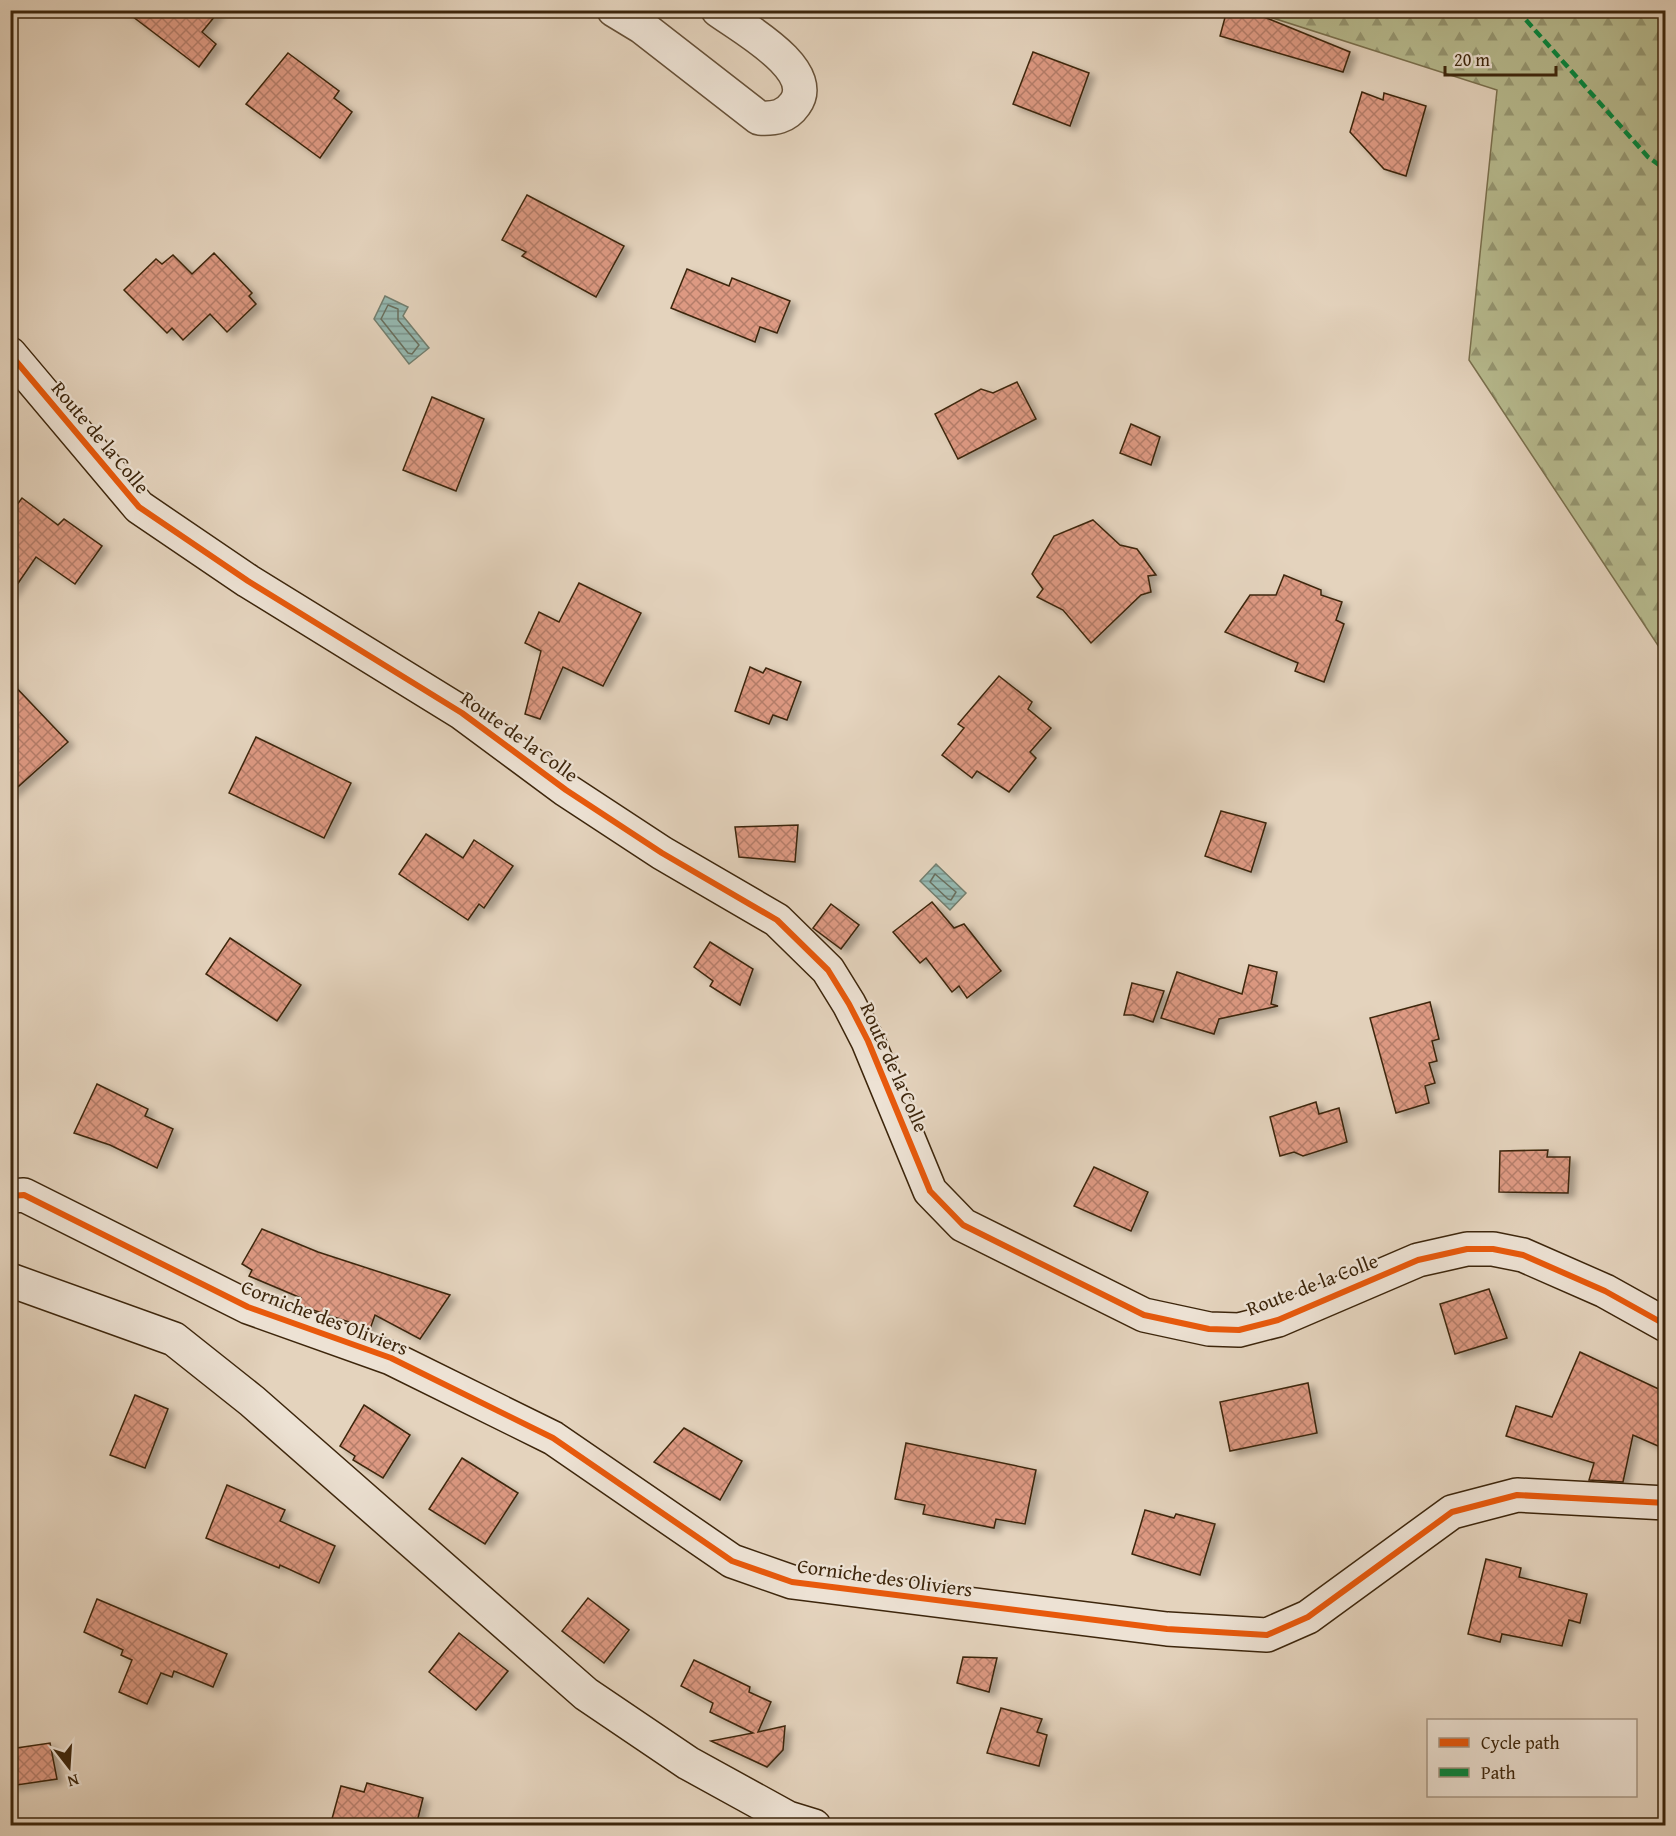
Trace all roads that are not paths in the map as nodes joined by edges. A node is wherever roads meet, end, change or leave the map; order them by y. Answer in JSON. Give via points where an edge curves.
{"nodes":[{"id":1,"x":614,"y":10,"type":"edge"},
{"id":2,"x":718,"y":10,"type":"edge"},
{"id":3,"x":10,"y":354,"type":"edge"},
{"id":4,"x":10,"y":1196,"type":"edge"},
{"id":5,"x":10,"y":1280,"type":"edge"},
{"id":6,"x":1665,"y":1325,"type":"edge"},
{"id":7,"x":1665,"y":1503,"type":"edge"},
{"id":8,"x":814,"y":1826,"type":"edge"}],
"edges":[{"from":1,"to":2,"type":"street","via":[[669,47],[759,118],[774,119],[789,112],[801,86],[794,69]]},
{"from":3,"to":6,"type":"street","name":"Route de la Colle","via":[[140,507],[248,581],[462,713],[566,790],[662,853],[777,920],[828,970],[849,1004],[930,1191],[963,1225],[1144,1315],[1209,1329],[1239,1330],[1278,1320],[1418,1260],[1467,1249],[1523,1255],[1605,1290]]},
{"from":4,"to":7,"type":"street","name":"Corniche des Oliviers","via":[[24,1195],[248,1307],[391,1358],[553,1438],[732,1561],[792,1582],[1167,1629],[1267,1635],[1308,1617],[1452,1512],[1517,1495]]},
{"from":5,"to":8,"type":"street","via":[[174,1339],[252,1401],[586,1694],[688,1763],[788,1818]]}]}
